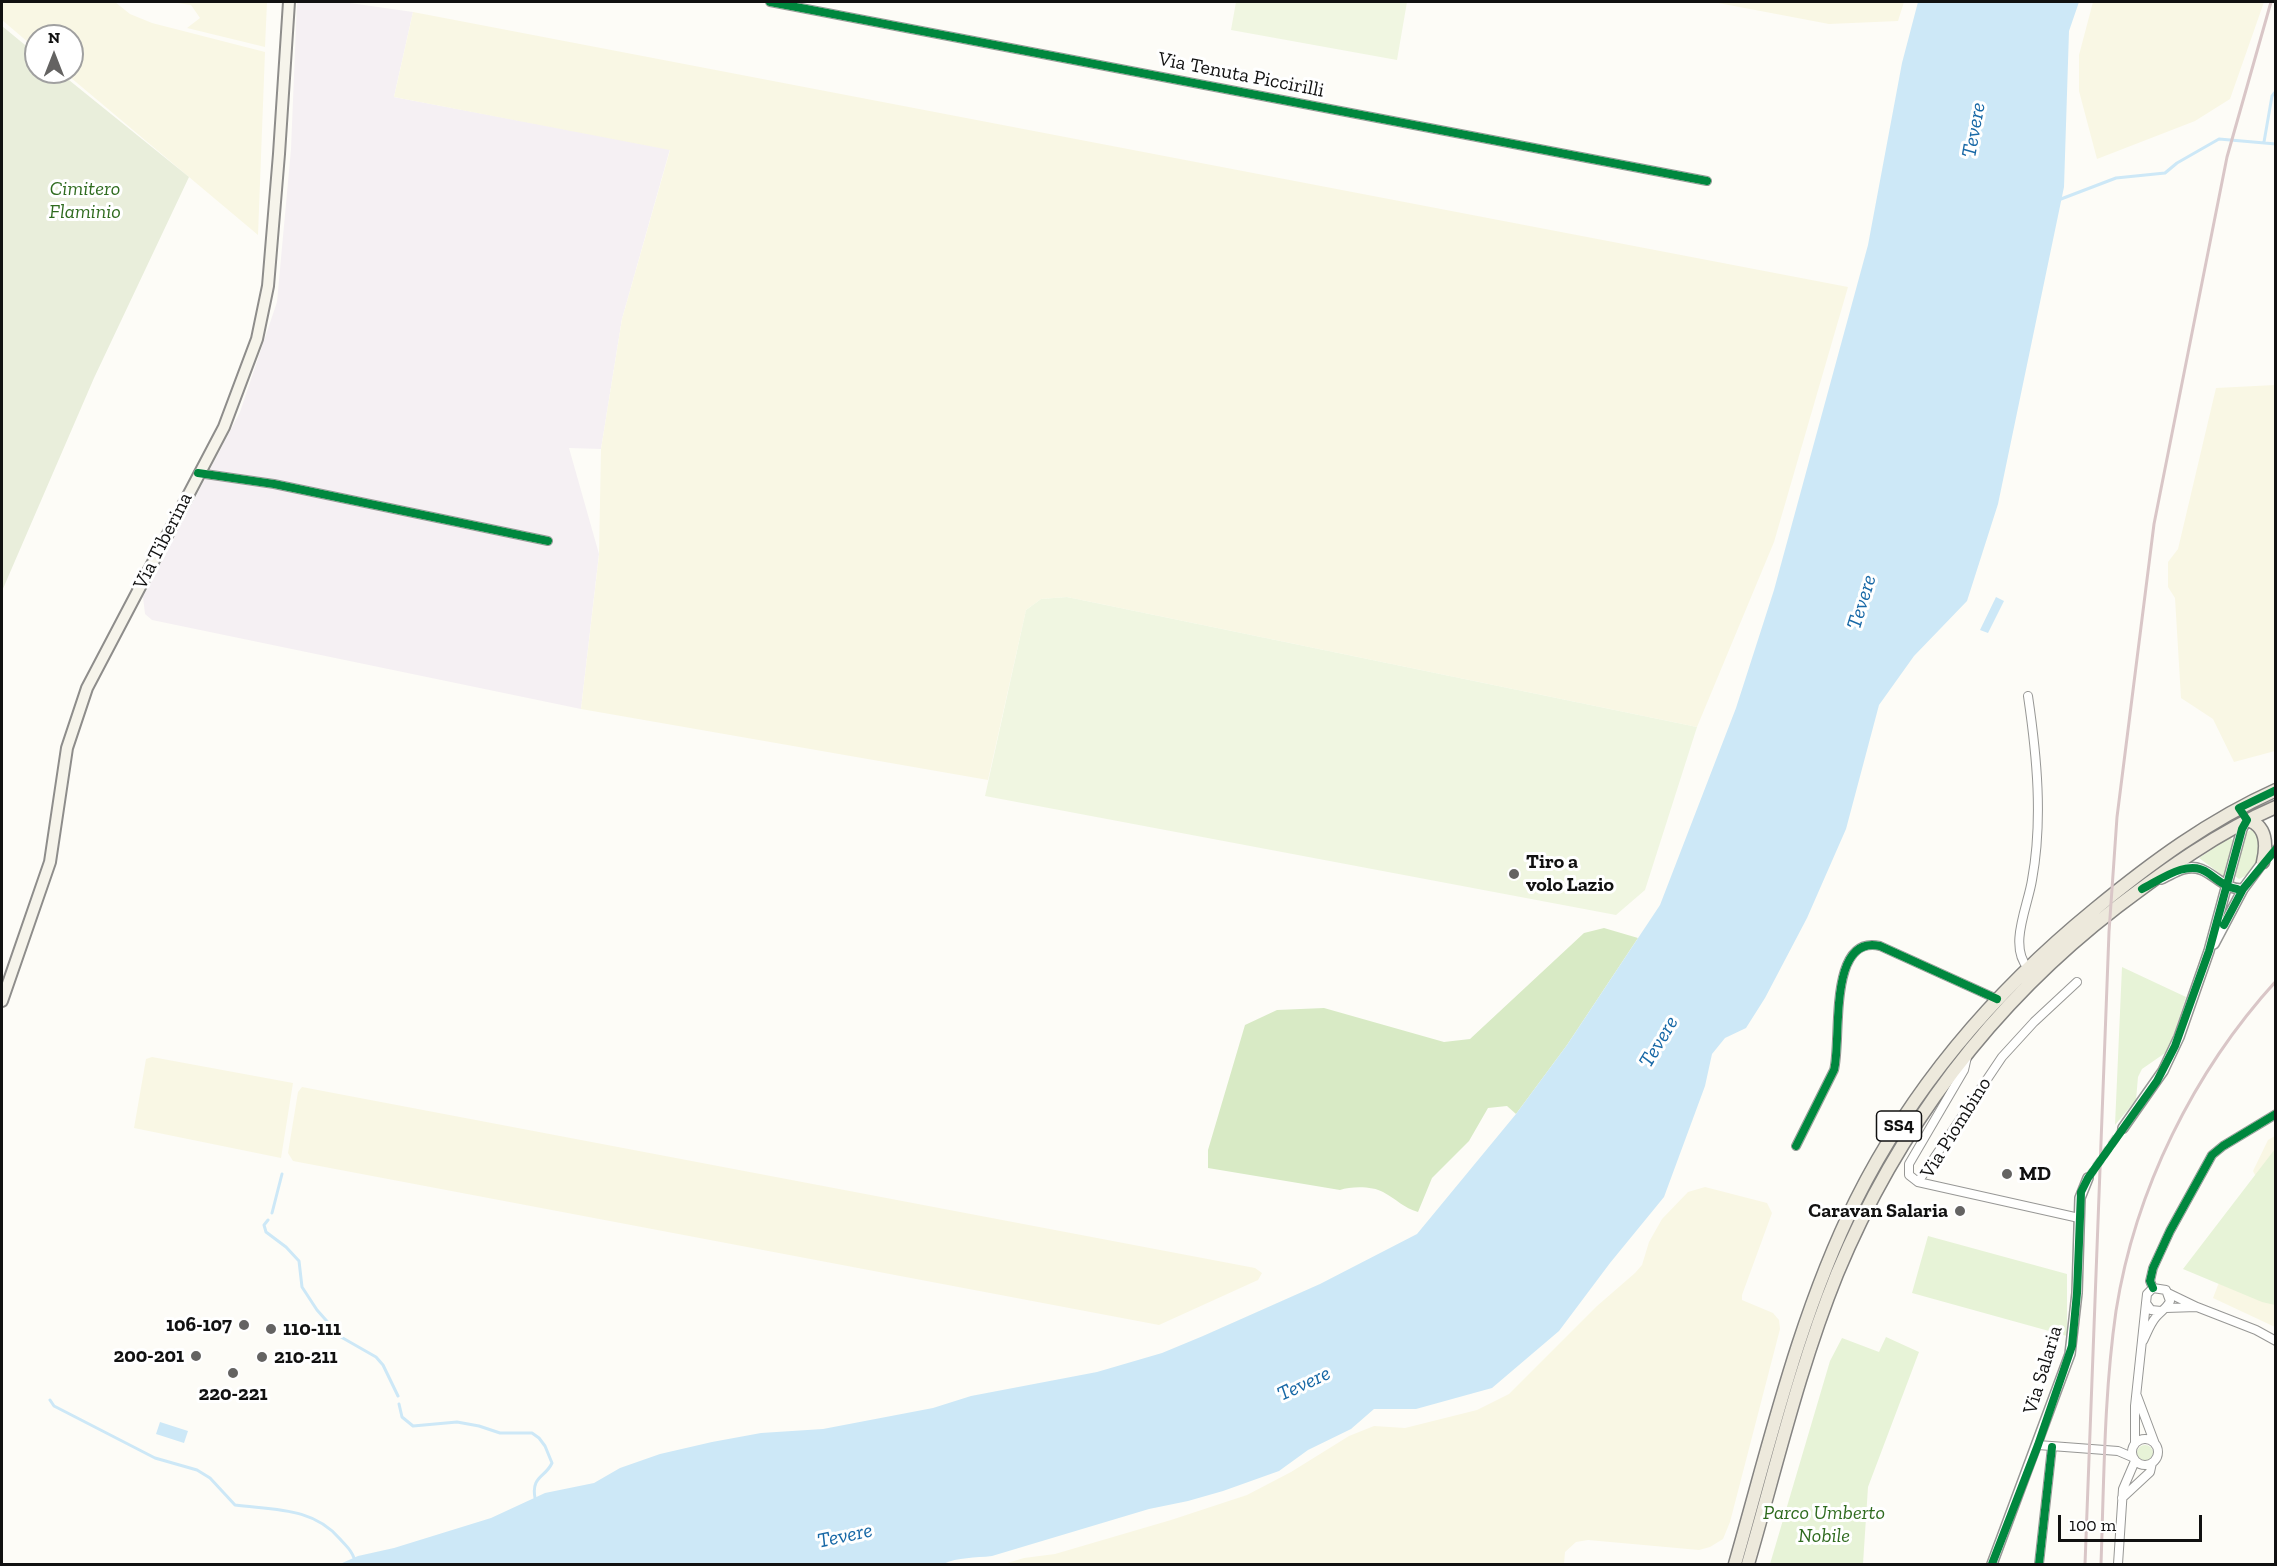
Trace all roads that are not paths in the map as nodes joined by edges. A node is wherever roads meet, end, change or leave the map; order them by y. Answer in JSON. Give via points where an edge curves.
{"nodes":[{"id":1,"x":289,"y":2,"type":"edge"},
{"id":2,"x":770,"y":2,"type":"edge"},
{"id":3,"x":788,"y":3,"type":"edge"},
{"id":4,"x":1707,"y":181,"type":"dead end"},
{"id":5,"x":198,"y":473,"type":"junction"},
{"id":6,"x":548,"y":541,"type":"dead end"},
{"id":7,"x":2028,"y":696,"type":"dead end"},
{"id":8,"x":2276,"y":790,"type":"edge"},
{"id":9,"x":2276,"y":807,"type":"edge"},
{"id":10,"x":2239,"y":808,"type":"junction"},
{"id":11,"x":2247,"y":820,"type":"junction"},
{"id":12,"x":2276,"y":849,"type":"edge"},
{"id":13,"x":2263,"y":862,"type":"junction"},
{"id":14,"x":2228,"y":887,"type":"junction"},
{"id":15,"x":2142,"y":889,"type":"junction"},
{"id":16,"x":2243,"y":889,"type":"junction"},
{"id":17,"x":2209,"y":951,"type":"junction"},
{"id":18,"x":2028,"y":968,"type":"junction"},
{"id":19,"x":2077,"y":982,"type":"dead end"},
{"id":20,"x":1997,"y":999,"type":"junction"},
{"id":21,"x":2,"y":1001,"type":"edge"},
{"id":22,"x":1968,"y":1052,"type":"junction"},
{"id":23,"x":2276,"y":1114,"type":"edge"},
{"id":24,"x":2123,"y":1128,"type":"tunnel mouth"},
{"id":25,"x":1796,"y":1146,"type":"dead end"},
{"id":26,"x":2088,"y":1178,"type":"tunnel mouth"},
{"id":27,"x":1918,"y":1182,"type":"junction"},
{"id":28,"x":2079,"y":1218,"type":"junction"},
{"id":29,"x":2153,"y":1288,"type":"junction"},
{"id":30,"x":2168,"y":1293,"type":"junction"},
{"id":31,"x":2146,"y":1303,"type":"junction"},
{"id":32,"x":2197,"y":1307,"type":"junction"},
{"id":33,"x":2163,"y":1310,"type":"junction"},
{"id":34,"x":2276,"y":1341,"type":"edge"},
{"id":35,"x":2143,"y":1343,"type":"junction"},
{"id":36,"x":2138,"y":1396,"type":"junction"},
{"id":37,"x":2155,"y":1444,"type":"junction"},
{"id":38,"x":2037,"y":1445,"type":"junction"},
{"id":39,"x":2134,"y":1445,"type":"junction"},
{"id":40,"x":2052,"y":1447,"type":"junction"},
{"id":41,"x":2118,"y":1451,"type":"junction"},
{"id":42,"x":2134,"y":1459,"type":"junction"},
{"id":43,"x":2152,"y":1463,"type":"junction"},
{"id":44,"x":2122,"y":1498,"type":"junction"},
{"id":45,"x":1735,"y":1564,"type":"edge"},
{"id":46,"x":1748,"y":1564,"type":"edge"},
{"id":47,"x":1992,"y":1564,"type":"edge"},
{"id":48,"x":2039,"y":1564,"type":"edge"},
{"id":49,"x":2118,"y":1564,"type":"edge"}],
"edges":[{"from":1,"to":5,"type":"main road","name":"Via Tiberina","via":[[265,306],[257,339],[224,427]]},
{"from":2,"to":3,"type":"street","name":"Via Tenuta Piccirilli"},
{"from":3,"to":4,"type":"street","name":"Via Tenuta Piccirilli"},
{"from":5,"to":6,"type":"street","via":[[274,484]]},
{"from":5,"to":21,"type":"main road","name":"Via Tiberina","via":[[87,688],[68,748],[50,862]]},
{"from":7,"to":18,"type":"street","via":[[2038,787],[2032,881],[2018,945]]},
{"from":8,"to":10,"type":"main road","number":"SS4"},
{"from":9,"to":11,"type":"main road","number":"SS4"},
{"from":10,"to":11,"type":"street"},
{"from":10,"to":18,"type":"main road","number":"SS4","via":[[2132,879]]},
{"from":11,"to":13,"type":"main road","via":[[2255,822],[2262,831],[2266,848]]},
{"from":11,"to":14,"type":"street"},
{"from":11,"to":15,"type":"main road","number":"SS4","via":[[2176,863]]},
{"from":12,"to":13,"type":"street"},
{"from":13,"to":16,"type":"street"},
{"from":14,"to":15,"type":"street","via":[[2193,867]]},
{"from":14,"to":16,"type":"street"},
{"from":14,"to":17,"type":"street"},
{"from":15,"to":22,"type":"main road","number":"SS4","via":[[2049,964]]},
{"from":16,"to":17,"type":"street"},
{"from":17,"to":24,"type":"street","via":[[2171,1056]]},
{"from":18,"to":20,"type":"main road","number":"SS4"},
{"from":19,"to":27,"type":"street","name":"Via Piombino","via":[[2002,1057]]},
{"from":20,"to":25,"type":"street","via":[[1880,946],[1857,950],[1846,967],[1840,993],[1834,1070]]},
{"from":20,"to":45,"type":"main road","number":"SS4","via":[[1922,1091],[1852,1208],[1803,1331]]},
{"from":22,"to":27,"type":"street","via":[[1964,1070],[1909,1164],[1909,1175]]},
{"from":22,"to":46,"type":"main road","number":"SS4","via":[[1891,1164],[1837,1275],[1806,1365]]},
{"from":23,"to":29,"type":"street","via":[[2212,1155],[2153,1268]]},
{"from":26,"to":28,"type":"street","name":"Via Salaria","via":[[2080,1195]]},
{"from":27,"to":28,"type":"street","name":"Via Piombino"},
{"from":28,"to":38,"type":"street","name":"Via Salaria","via":[[2072,1346]]},
{"from":29,"to":30,"type":"street"},
{"from":29,"to":31,"type":"street","via":[[2146,1294]]},
{"from":30,"to":32,"type":"street"},
{"from":30,"to":33,"type":"street","via":[[2170,1301]]},
{"from":31,"to":33,"type":"street","via":[[2151,1310]]},
{"from":31,"to":35,"type":"street"},
{"from":32,"to":33,"type":"street"},
{"from":32,"to":34,"type":"street"},
{"from":33,"to":35,"type":"street","via":[[2152,1322]]},
{"from":35,"to":36,"type":"street"},
{"from":36,"to":37,"type":"street"},
{"from":36,"to":39,"type":"street"},
{"from":37,"to":39,"type":"street","via":[[2147,1439]]},
{"from":37,"to":43,"type":"street","via":[[2158,1452]]},
{"from":38,"to":40,"type":"street"},
{"from":38,"to":47,"type":"street","name":"Via Salaria"},
{"from":39,"to":41,"type":"street"},
{"from":39,"to":42,"type":"street"},
{"from":40,"to":41,"type":"street"},
{"from":40,"to":48,"type":"street"},
{"from":41,"to":42,"type":"street"},
{"from":42,"to":43,"type":"street","via":[[2141,1465]]},
{"from":42,"to":44,"type":"street"},
{"from":43,"to":44,"type":"street","via":[[2150,1472]]},
{"from":44,"to":49,"type":"street"}]}
